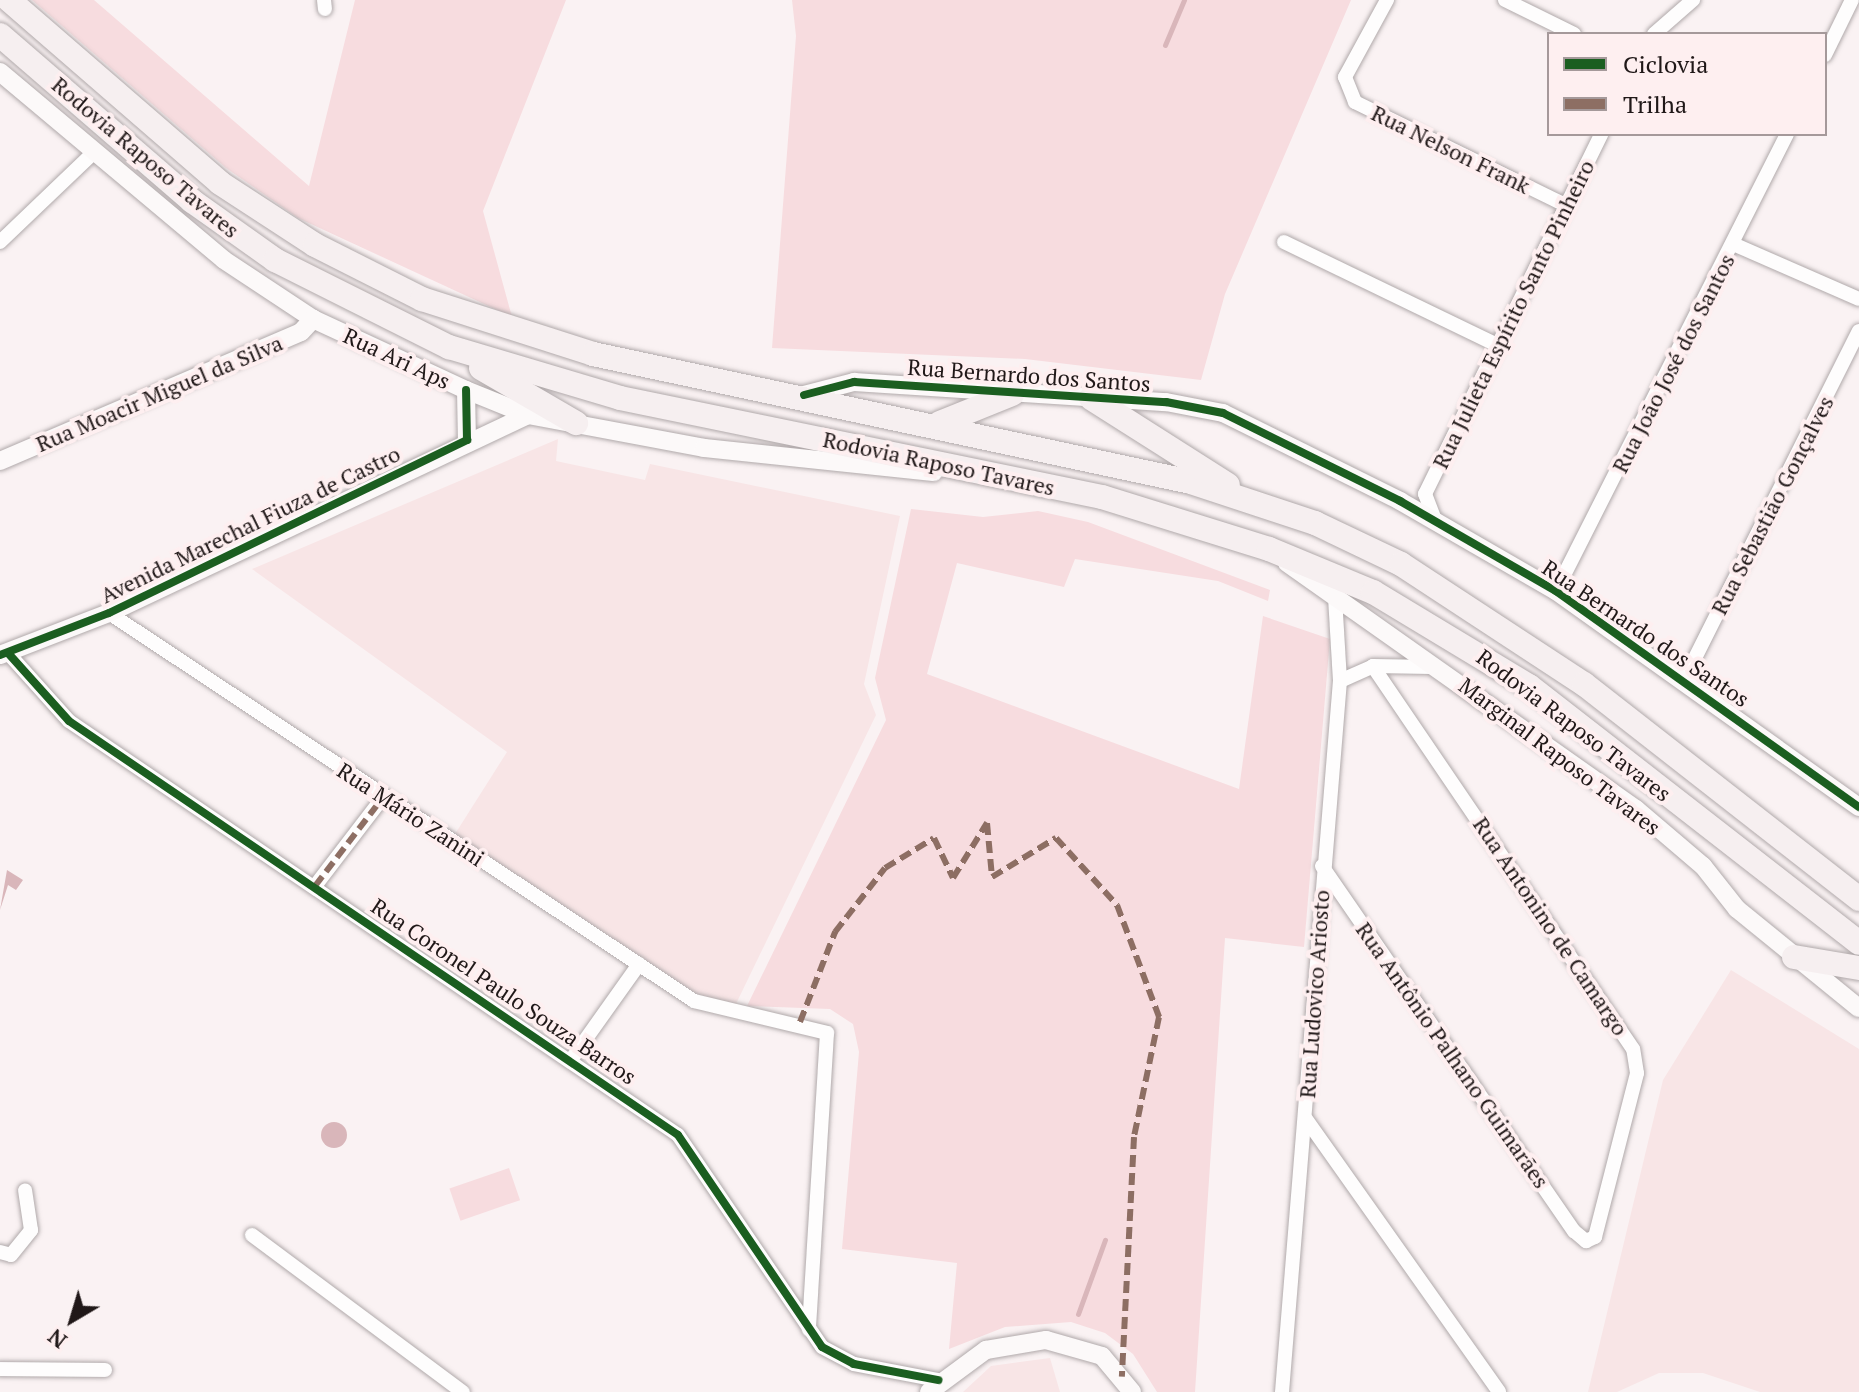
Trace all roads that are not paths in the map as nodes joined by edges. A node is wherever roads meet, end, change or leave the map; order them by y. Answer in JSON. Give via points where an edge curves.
{"nodes":[{"id":1,"x":9,"y":0,"type":"edge"},
{"id":2,"x":1387,"y":0,"type":"edge"},
{"id":3,"x":1505,"y":0,"type":"edge"},
{"id":4,"x":1693,"y":0,"type":"edge"},
{"id":5,"x":1852,"y":0,"type":"edge"},
{"id":6,"x":1570,"y":32,"type":"edge"},
{"id":7,"x":1656,"y":32,"type":"edge"},
{"id":8,"x":0,"y":35,"type":"edge"},
{"id":9,"x":1827,"y":51,"type":"edge"},
{"id":10,"x":0,"y":72,"type":"edge"},
{"id":11,"x":1600,"y":136,"type":"edge"},
{"id":12,"x":1786,"y":136,"type":"edge"},
{"id":13,"x":93,"y":153,"type":"junction"},
{"id":14,"x":1565,"y":205,"type":"junction"},
{"id":15,"x":0,"y":242,"type":"edge"},
{"id":16,"x":1284,"y":242,"type":"dead end"},
{"id":17,"x":1733,"y":244,"type":"junction"},
{"id":18,"x":1859,"y":299,"type":"edge"},
{"id":19,"x":313,"y":319,"type":"junction"},
{"id":20,"x":1859,"y":331,"type":"edge"},
{"id":21,"x":1495,"y":344,"type":"junction"},
{"id":22,"x":449,"y":347,"type":"junction"},
{"id":23,"x":466,"y":390,"type":"junction"},
{"id":24,"x":1012,"y":394,"type":"junction"},
{"id":25,"x":804,"y":395,"type":"junction"},
{"id":26,"x":1091,"y":398,"type":"junction"},
{"id":27,"x":528,"y":415,"type":"junction"},
{"id":28,"x":576,"y":423,"type":"junction"},
{"id":29,"x":940,"y":423,"type":"junction"},
{"id":30,"x":467,"y":440,"type":"junction"},
{"id":31,"x":0,"y":461,"type":"edge"},
{"id":32,"x":1017,"y":479,"type":"junction"},
{"id":33,"x":1425,"y":494,"type":"junction"},
{"id":34,"x":1250,"y":500,"type":"junction"},
{"id":35,"x":1400,"y":501,"type":"junction"},
{"id":36,"x":1435,"y":520,"type":"junction"},
{"id":37,"x":1269,"y":549,"type":"junction"},
{"id":38,"x":1556,"y":591,"type":"junction"},
{"id":39,"x":1335,"y":596,"type":"junction"},
{"id":40,"x":109,"y":613,"type":"junction"},
{"id":41,"x":4,"y":654,"type":"edge"},
{"id":42,"x":1373,"y":666,"type":"junction"},
{"id":43,"x":1438,"y":668,"type":"junction"},
{"id":44,"x":1685,"y":678,"type":"junction"},
{"id":45,"x":1340,"y":681,"type":"junction"},
{"id":46,"x":384,"y":796,"type":"junction"},
{"id":47,"x":1859,"y":807,"type":"edge"},
{"id":48,"x":1322,"y":866,"type":"junction"},
{"id":49,"x":315,"y":886,"type":"junction"},
{"id":50,"x":1859,"y":899,"type":"edge"},
{"id":51,"x":1859,"y":943,"type":"edge"},
{"id":52,"x":1794,"y":957,"type":"junction"},
{"id":53,"x":639,"y":964,"type":"junction"},
{"id":54,"x":1859,"y":968,"type":"edge"},
{"id":55,"x":1859,"y":1008,"type":"edge"},
{"id":56,"x":573,"y":1057,"type":"junction"},
{"id":57,"x":1306,"y":1119,"type":"junction"},
{"id":58,"x":25,"y":1190,"type":"dead end"},
{"id":59,"x":252,"y":1235,"type":"dead end"},
{"id":60,"x":1586,"y":1241,"type":"joint"},
{"id":61,"x":0,"y":1252,"type":"edge"},
{"id":62,"x":809,"y":1329,"type":"junction"},
{"id":63,"x":0,"y":1369,"type":"edge"},
{"id":64,"x":105,"y":1370,"type":"dead end"},
{"id":65,"x":933,"y":1386,"type":"edge"},
{"id":66,"x":463,"y":1392,"type":"edge"},
{"id":67,"x":1132,"y":1392,"type":"edge"},
{"id":68,"x":1282,"y":1392,"type":"edge"},
{"id":69,"x":1499,"y":1392,"type":"edge"}],
"edges":[{"from":1,"to":25,"type":"highway","name":"Rodovia Raposo Tavares","via":[[220,183],[376,278],[593,354]]},
{"from":2,"to":14,"type":"street","name":"Rua Nelson Frank","via":[[1345,77],[1355,102]]},
{"from":3,"to":6,"type":"street"},
{"from":4,"to":7,"type":"street"},
{"from":5,"to":9,"type":"street"},
{"from":8,"to":22,"type":"highway","name":"Rodovia Raposo Tavares","via":[[192,201],[275,260]]},
{"from":10,"to":13,"type":"street","name":"Rua Ari Aps"},
{"from":11,"to":14,"type":"street","name":"Rua Julieta Espírito Santo Pinheiro"},
{"from":12,"to":17,"type":"street","name":"Rua João José dos Santos"},
{"from":13,"to":15,"type":"street"},
{"from":13,"to":19,"type":"street","name":"Rua Ari Aps","via":[[180,227]]},
{"from":14,"to":21,"type":"street","name":"Rua Julieta Espírito Santo Pinheiro"},
{"from":16,"to":21,"type":"street"},
{"from":17,"to":18,"type":"street"},
{"from":17,"to":38,"type":"street","name":"Rua João José dos Santos"},
{"from":19,"to":23,"type":"street","name":"Rua Ari Aps"},
{"from":19,"to":31,"type":"street","name":"Rua Moacir Miguel da Silva","via":[[301,332]]},
{"from":20,"to":44,"type":"street","name":"Rua Sebastião Gonçalves"},
{"from":21,"to":33,"type":"street","name":"Rua Julieta Espírito Santo Pinheiro"},
{"from":22,"to":28,"type":"highway"},
{"from":22,"to":32,"type":"highway","name":"Rodovia Raposo Tavares","via":[[620,398]]},
{"from":23,"to":27,"type":"street","name":"Rua Ari Aps"},
{"from":23,"to":30,"type":"street"},
{"from":24,"to":25,"type":"street","name":"Rua Bernardo dos Santos","via":[[854,382]]},
{"from":24,"to":26,"type":"street","name":"Rua Bernardo dos Santos"},
{"from":24,"to":29,"type":"highway"},
{"from":25,"to":29,"type":"highway","name":"Rodovia Raposo Tavares"},
{"from":26,"to":34,"type":"highway"},
{"from":26,"to":35,"type":"street","name":"Rua Bernardo dos Santos","via":[[1223,413]]},
{"from":27,"to":28,"type":"street","name":"Rua Ari Aps"},
{"from":27,"to":30,"type":"street","name":"Avenida Marechal Fiuza de Castro"},
{"from":28,"to":32,"type":"street","name":"Rua Ari Aps","via":[[704,448]]},
{"from":29,"to":34,"type":"highway","name":"Rodovia Raposo Tavares"},
{"from":30,"to":40,"type":"street","name":"Avenida Marechal Fiuza de Castro"},
{"from":32,"to":37,"type":"highway","name":"Rodovia Raposo Tavares"},
{"from":33,"to":35,"type":"street","name":"Rua Julieta Espírito Santo Pinheiro"},
{"from":33,"to":36,"type":"street","name":"Rua Julieta Espírito Santo Pinheiro"},
{"from":34,"to":50,"type":"highway","name":"Rodovia Raposo Tavares","via":[[1401,564],[1496,624],[1584,684]]},
{"from":35,"to":36,"type":"street","name":"Rua Bernardo dos Santos"},
{"from":36,"to":38,"type":"street","name":"Rua Bernardo dos Santos"},
{"from":37,"to":39,"type":"street","name":"Marginal Raposo Tavares"},
{"from":37,"to":51,"type":"highway","name":"Rodovia Raposo Tavares","via":[[1373,592],[1464,642]]},
{"from":38,"to":44,"type":"street","name":"Rua Bernardo dos Santos"},
{"from":39,"to":43,"type":"street","name":"Marginal Raposo Tavares"},
{"from":39,"to":45,"type":"street","name":"Rua Ludovico Ariosto"},
{"from":40,"to":41,"type":"street","name":"Avenida Marechal Fiuza de Castro"},
{"from":40,"to":46,"type":"street","name":"Rua Mário Zanini"},
{"from":41,"to":49,"type":"street","name":"Rua Coronel Paulo Souza Barros","via":[[69,721]]},
{"from":42,"to":43,"type":"street"},
{"from":42,"to":45,"type":"street"},
{"from":42,"to":60,"type":"street","name":"Rua Antonino de Camargo","via":[[1633,1049],[1637,1073],[1602,1218]]},
{"from":43,"to":52,"type":"street","name":"Marginal Raposo Tavares","via":[[1636,809]]},
{"from":44,"to":47,"type":"street","name":"Rua Bernardo dos Santos"},
{"from":45,"to":48,"type":"street","name":"Rua Ludovico Ariosto"},
{"from":46,"to":49,"type":"street"},
{"from":46,"to":53,"type":"street","name":"Rua Mário Zanini"},
{"from":48,"to":57,"type":"street","name":"Rua Ludovico Ariosto"},
{"from":48,"to":60,"type":"street","name":"Rua Antônio Palhano Guimarães"},
{"from":49,"to":56,"type":"street","name":"Rua Coronel Paulo Souza Barros"},
{"from":52,"to":54,"type":"highway"},
{"from":52,"to":55,"type":"street","name":"Marginal Raposo Tavares"},
{"from":53,"to":56,"type":"street"},
{"from":53,"to":62,"type":"street","name":"Rua Mário Zanini","via":[[714,1011],[811,1023],[827,1033]]},
{"from":56,"to":62,"type":"street","name":"Rua Coronel Paulo Souza Barros","via":[[678,1135]]},
{"from":57,"to":68,"type":"street","name":"Rua Ludovico Ariosto"},
{"from":57,"to":69,"type":"street"},
{"from":58,"to":61,"type":"street","via":[[31,1230],[11,1255]]},
{"from":59,"to":66,"type":"street"},
{"from":62,"to":65,"type":"street","name":"Rua Coronel Paulo Souza Barros","via":[[836,1357]]},
{"from":63,"to":64,"type":"street"},
{"from":65,"to":67,"type":"street","via":[[1005,1343],[1046,1340],[1102,1356]]}]}
